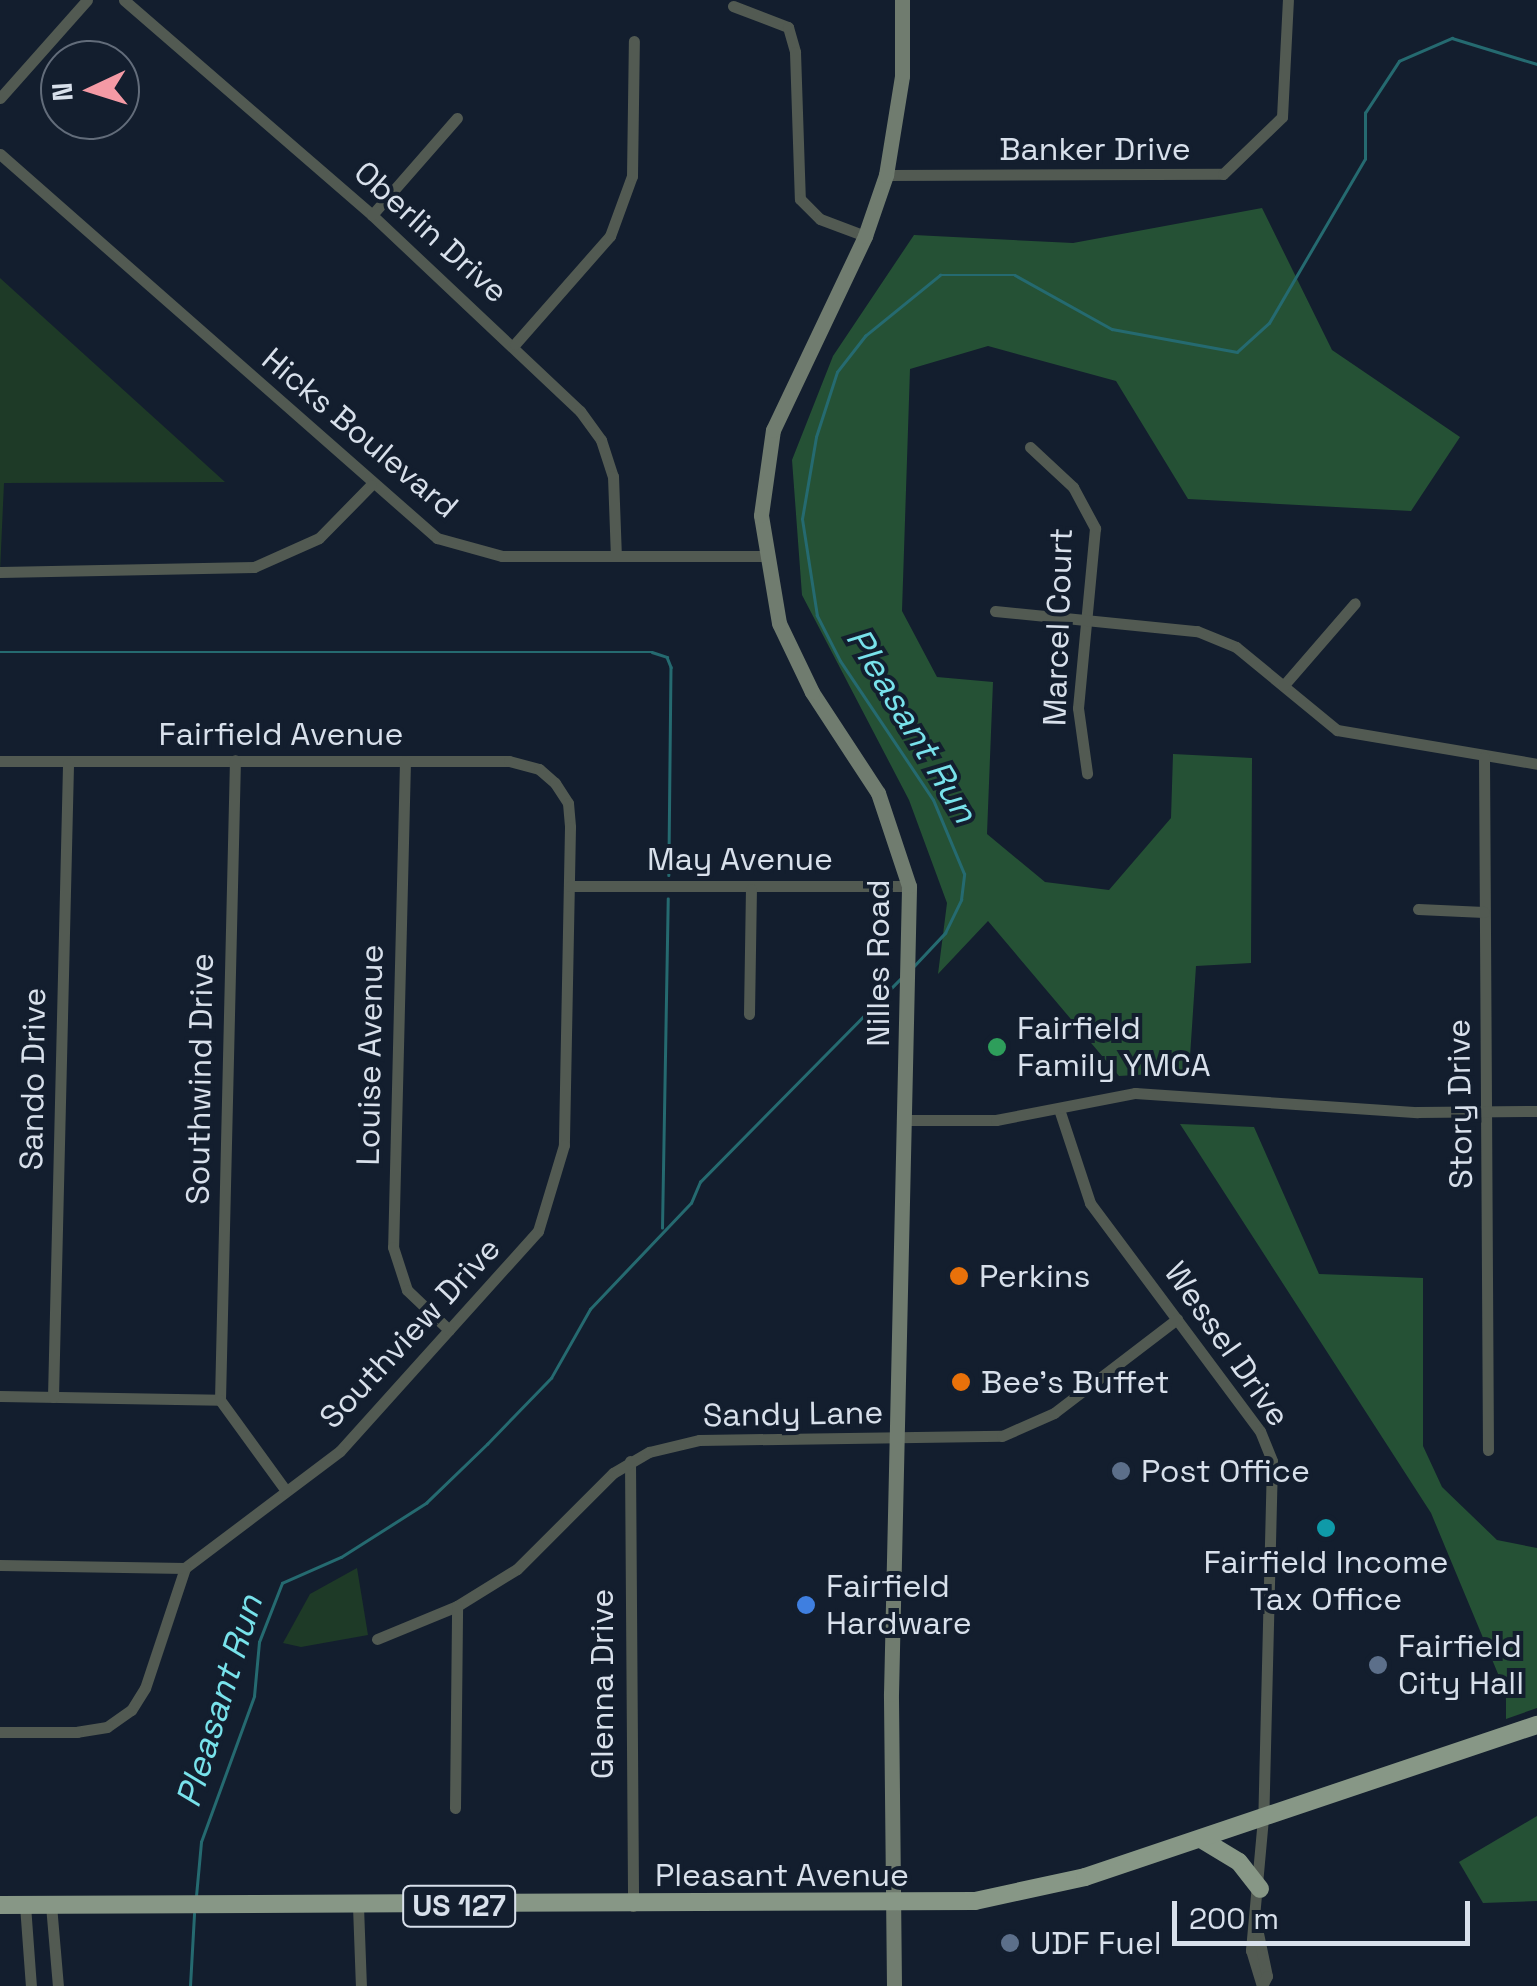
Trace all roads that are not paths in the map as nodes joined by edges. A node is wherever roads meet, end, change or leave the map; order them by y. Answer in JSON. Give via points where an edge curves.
{"nodes":[{"id":1,"x":86,"y":0,"type":"edge"},
{"id":2,"x":124,"y":0,"type":"edge"},
{"id":3,"x":902,"y":0,"type":"edge"},
{"id":4,"x":1288,"y":0,"type":"edge"},
{"id":5,"x":734,"y":6,"type":"dead end"},
{"id":6,"x":634,"y":41,"type":"dead end"},
{"id":7,"x":0,"y":98,"type":"edge"},
{"id":8,"x":457,"y":118,"type":"dead end"},
{"id":9,"x":0,"y":154,"type":"edge"},
{"id":10,"x":886,"y":175,"type":"junction"},
{"id":11,"x":372,"y":215,"type":"junction"},
{"id":12,"x":865,"y":236,"type":"junction"},
{"id":13,"x":514,"y":344,"type":"junction"},
{"id":14,"x":1030,"y":447,"type":"dead end"},
{"id":15,"x":372,"y":485,"type":"junction"},
{"id":16,"x":616,"y":556,"type":"junction"},
{"id":17,"x":764,"y":556,"type":"junction"},
{"id":18,"x":0,"y":572,"type":"edge"},
{"id":19,"x":1355,"y":603,"type":"dead end"},
{"id":20,"x":994,"y":611,"type":"dead end"},
{"id":21,"x":1087,"y":623,"type":"junction"},
{"id":22,"x":1284,"y":685,"type":"junction"},
{"id":23,"x":1484,"y":757,"type":"junction"},
{"id":24,"x":235,"y":760,"type":"junction"},
{"id":25,"x":0,"y":761,"type":"edge"},
{"id":26,"x":405,"y":761,"type":"junction"},
{"id":27,"x":68,"y":763,"type":"junction"},
{"id":28,"x":1537,"y":764,"type":"edge"},
{"id":29,"x":1087,"y":773,"type":"dead end"},
{"id":30,"x":555,"y":783,"type":"joint"},
{"id":31,"x":570,"y":886,"type":"junction"},
{"id":32,"x":910,"y":886,"type":"junction"},
{"id":33,"x":751,"y":889,"type":"junction"},
{"id":34,"x":1418,"y":908,"type":"dead end"},
{"id":35,"x":1484,"y":912,"type":"junction"},
{"id":36,"x":749,"y":1014,"type":"dead end"},
{"id":37,"x":1059,"y":1108,"type":"junction"},
{"id":38,"x":1537,"y":1111,"type":"edge"},
{"id":39,"x":1489,"y":1112,"type":"junction"},
{"id":40,"x":902,"y":1120,"type":"junction"},
{"id":41,"x":1177,"y":1319,"type":"junction"},
{"id":42,"x":449,"y":1330,"type":"junction"},
{"id":43,"x":0,"y":1396,"type":"edge"},
{"id":44,"x":52,"y":1397,"type":"junction"},
{"id":45,"x":220,"y":1400,"type":"junction"},
{"id":46,"x":898,"y":1440,"type":"junction"},
{"id":47,"x":1488,"y":1450,"type":"dead end"},
{"id":48,"x":630,"y":1461,"type":"junction"},
{"id":49,"x":286,"y":1491,"type":"junction"},
{"id":50,"x":0,"y":1565,"type":"edge"},
{"id":51,"x":185,"y":1568,"type":"junction"},
{"id":52,"x":458,"y":1606,"type":"junction"},
{"id":53,"x":377,"y":1639,"type":"dead end"},
{"id":54,"x":1537,"y":1726,"type":"edge"},
{"id":55,"x":0,"y":1732,"type":"edge"},
{"id":56,"x":454,"y":1808,"type":"dead end"},
{"id":57,"x":1263,"y":1818,"type":"junction"},
{"id":58,"x":1201,"y":1839,"type":"junction"},
{"id":59,"x":1260,"y":1889,"type":"junction"},
{"id":60,"x":0,"y":1905,"type":"edge"},
{"id":61,"x":25,"y":1905,"type":"junction"},
{"id":62,"x":51,"y":1905,"type":"junction"},
{"id":63,"x":358,"y":1906,"type":"junction"},
{"id":64,"x":632,"y":1906,"type":"junction"},
{"id":65,"x":892,"y":1906,"type":"junction"},
{"id":66,"x":1258,"y":1933,"type":"dead end"},
{"id":67,"x":31,"y":1986,"type":"edge"},
{"id":68,"x":58,"y":1986,"type":"edge"},
{"id":69,"x":361,"y":1986,"type":"edge"},
{"id":70,"x":894,"y":1986,"type":"edge"}],
"edges":[{"from":1,"to":7,"type":"street"},
{"from":2,"to":11,"type":"street","name":"Oberlin Drive"},
{"from":3,"to":10,"type":"street","name":"Nilles Road","via":[[902,76]]},
{"from":4,"to":10,"type":"street","name":"Banker Drive","via":[[1282,117],[1222,174]]},
{"from":5,"to":12,"type":"street","via":[[788,27],[795,52],[800,199],[820,219]]},
{"from":6,"to":13,"type":"street","via":[[632,176],[610,236]]},
{"from":8,"to":11,"type":"street"},
{"from":9,"to":15,"type":"street","name":"Hicks Boulevard"},
{"from":10,"to":12,"type":"street","name":"Nilles Road"},
{"from":11,"to":13,"type":"street","name":"Oberlin Drive"},
{"from":12,"to":17,"type":"street","name":"Nilles Road","via":[[773,430],[764,470]]},
{"from":13,"to":16,"type":"street","name":"Oberlin Drive","via":[[601,440],[613,476]]},
{"from":14,"to":21,"type":"street","name":"Marcel Court","via":[[1073,487],[1092,518]]},
{"from":15,"to":16,"type":"street","name":"Hicks Boulevard","via":[[452,545],[502,556]]},
{"from":15,"to":18,"type":"street","via":[[318,538],[254,567]]},
{"from":16,"to":17,"type":"street","name":"Hicks Boulevard"},
{"from":17,"to":32,"type":"street","name":"Nilles Road","via":[[791,652],[878,793]]},
{"from":19,"to":22,"type":"street"},
{"from":20,"to":21,"type":"street"},
{"from":21,"to":22,"type":"street","via":[[1197,631],[1236,647]]},
{"from":21,"to":29,"type":"street","name":"Marcel Court","via":[[1078,725]]},
{"from":22,"to":23,"type":"street","via":[[1337,730]]},
{"from":23,"to":28,"type":"street"},
{"from":23,"to":35,"type":"street","name":"Story Drive"},
{"from":24,"to":26,"type":"street","name":"Fairfield Avenue"},
{"from":24,"to":27,"type":"street","name":"Fairfield Avenue"},
{"from":24,"to":45,"type":"street","name":"Southwind Drive"},
{"from":25,"to":27,"type":"street","name":"Fairfield Avenue"},
{"from":26,"to":30,"type":"street","name":"Fairfield Avenue","via":[[509,760],[539,768]]},
{"from":26,"to":42,"type":"street","name":"Louise Avenue","via":[[392,1247],[407,1290]]},
{"from":27,"to":44,"type":"street","name":"Sando Drive"},
{"from":30,"to":31,"type":"street","name":"Southview Drive","via":[[568,803]]},
{"from":31,"to":33,"type":"street","name":"May Avenue"},
{"from":31,"to":42,"type":"street","name":"Southview Drive","via":[[558,1183],[538,1231]]},
{"from":32,"to":33,"type":"street","name":"May Avenue"},
{"from":32,"to":40,"type":"street","name":"Nilles Road"},
{"from":33,"to":36,"type":"street"},
{"from":34,"to":35,"type":"street"},
{"from":35,"to":39,"type":"street","name":"Story Drive"},
{"from":37,"to":39,"type":"street","via":[[1135,1093]]},
{"from":37,"to":40,"type":"street","via":[[996,1120]]},
{"from":37,"to":41,"type":"street","name":"Wessel Drive","via":[[1081,1187]]},
{"from":38,"to":39,"type":"street"},
{"from":39,"to":47,"type":"street","name":"Story Drive"},
{"from":40,"to":46,"type":"street","name":"Nilles Road"},
{"from":41,"to":46,"type":"street","name":"Sandy Lane","via":[[1067,1404],[1024,1428],[984,1439]]},
{"from":41,"to":57,"type":"street","name":"Wessel Drive","via":[[1260,1431],[1272,1462]]},
{"from":42,"to":49,"type":"street","name":"Southview Drive","via":[[340,1450]]},
{"from":43,"to":44,"type":"street"},
{"from":44,"to":45,"type":"street"},
{"from":45,"to":49,"type":"street"},
{"from":46,"to":48,"type":"street","name":"Sandy Lane","via":[[699,1440]]},
{"from":46,"to":65,"type":"street","name":"Nilles Road"},
{"from":48,"to":52,"type":"street","name":"Sandy Lane","via":[[516,1569]]},
{"from":48,"to":64,"type":"street","name":"Glenna Drive"},
{"from":49,"to":51,"type":"street","name":"Southview Drive"},
{"from":50,"to":51,"type":"street"},
{"from":51,"to":55,"type":"street","via":[[145,1688],[131,1710],[107,1727],[78,1732]]},
{"from":52,"to":53,"type":"street","name":"Sandy Lane"},
{"from":52,"to":56,"type":"street"},
{"from":54,"to":57,"type":"main road","name":"Pleasant Avenue","number":"US 127"},
{"from":57,"to":58,"type":"main road","name":"Pleasant Avenue","number":"US 127"},
{"from":57,"to":59,"type":"street","name":"Wessel Drive"},
{"from":58,"to":59,"type":"main road","via":[[1239,1862]]},
{"from":58,"to":65,"type":"main road","name":"Pleasant Avenue","number":"US 127","via":[[1045,1888]]},
{"from":59,"to":66,"type":"street","name":"Wessel Drive"},
{"from":60,"to":61,"type":"main road","name":"Pleasant Avenue","number":"US 127"},
{"from":61,"to":62,"type":"main road","name":"Pleasant Avenue","number":"US 127"},
{"from":61,"to":67,"type":"street"},
{"from":62,"to":63,"type":"main road","name":"Pleasant Avenue","number":"US 127"},
{"from":62,"to":68,"type":"street"},
{"from":63,"to":64,"type":"main road","name":"Pleasant Avenue","number":"US 127"},
{"from":63,"to":69,"type":"street"},
{"from":64,"to":65,"type":"main road","name":"Pleasant Avenue","number":"US 127"},
{"from":65,"to":70,"type":"street","name":"Nilles Road"}]}
